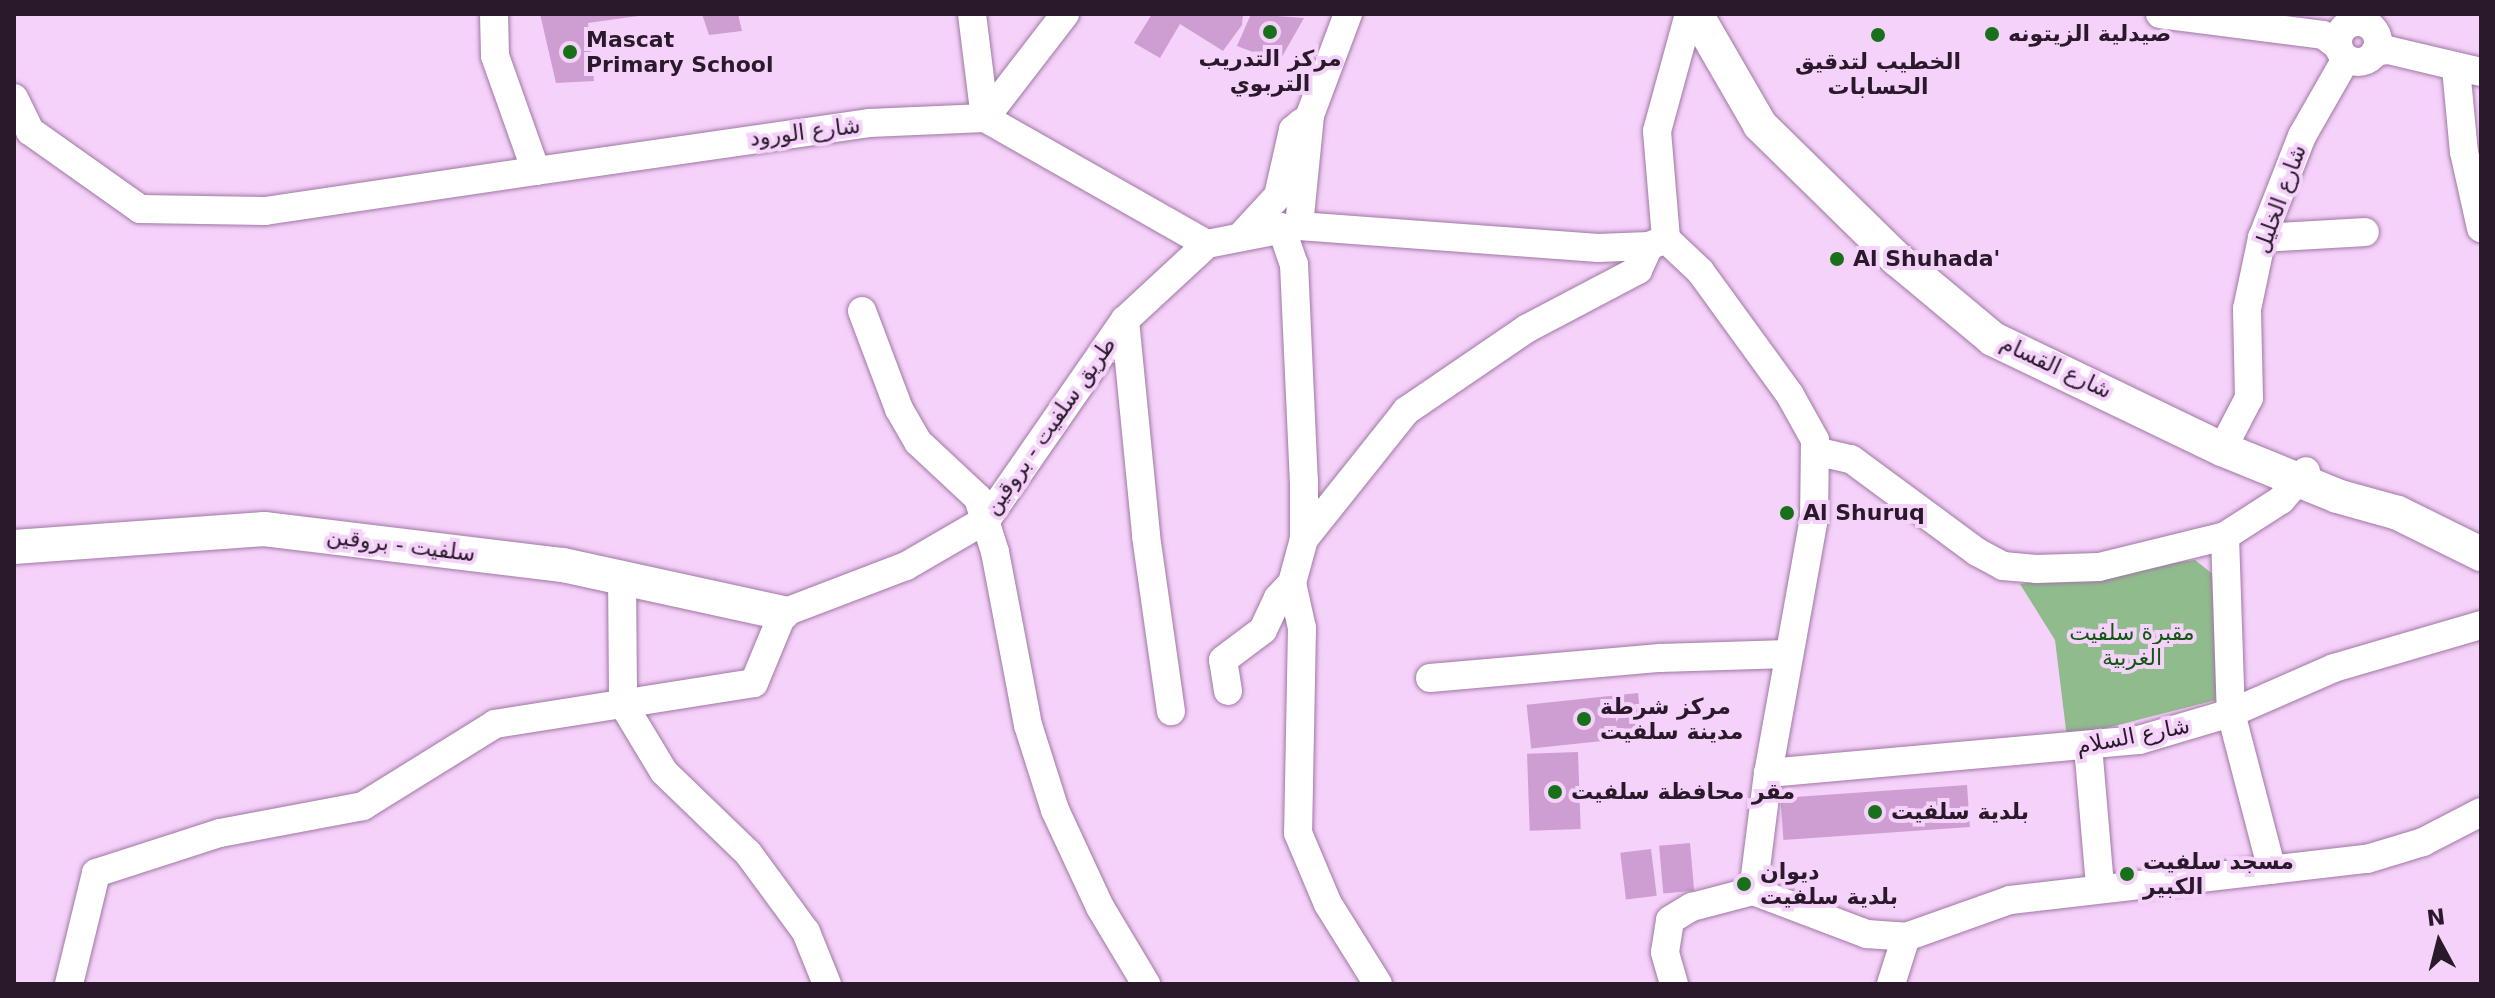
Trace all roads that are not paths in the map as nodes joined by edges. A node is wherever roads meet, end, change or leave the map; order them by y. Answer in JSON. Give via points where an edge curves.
{"nodes":[{"id":1,"x":494,"y":14,"type":"edge"},
{"id":2,"x":972,"y":14,"type":"edge"},
{"id":3,"x":1065,"y":14,"type":"edge"},
{"id":4,"x":1348,"y":14,"type":"edge"},
{"id":5,"x":2160,"y":14,"type":"edge"},
{"id":6,"x":2212,"y":14,"type":"edge"},
{"id":7,"x":1699,"y":15,"type":"edge"},
{"id":8,"x":2359,"y":37,"type":"edge"},
{"id":9,"x":2473,"y":67,"type":"edge"},
{"id":10,"x":14,"y":98,"type":"edge"},
{"id":11,"x":1310,"y":115,"type":"junction"},
{"id":12,"x":985,"y":118,"type":"junction"},
{"id":13,"x":536,"y":171,"type":"junction"},
{"id":14,"x":1290,"y":226,"type":"junction"},
{"id":15,"x":2481,"y":228,"type":"edge"},
{"id":16,"x":2365,"y":232,"type":"dead end"},
{"id":17,"x":1242,"y":235,"type":"junction"},
{"id":18,"x":2262,"y":238,"type":"junction"},
{"id":19,"x":1658,"y":242,"type":"junction"},
{"id":20,"x":1207,"y":244,"type":"junction"},
{"id":21,"x":862,"y":311,"type":"dead end"},
{"id":22,"x":1125,"y":320,"type":"junction"},
{"id":23,"x":2227,"y":440,"type":"junction"},
{"id":24,"x":1815,"y":451,"type":"junction"},
{"id":25,"x":2302,"y":475,"type":"junction"},
{"id":26,"x":987,"y":519,"type":"junction"},
{"id":27,"x":2225,"y":536,"type":"junction"},
{"id":28,"x":1304,"y":539,"type":"junction"},
{"id":29,"x":2481,"y":543,"type":"edge"},
{"id":30,"x":14,"y":547,"type":"edge"},
{"id":31,"x":2481,"y":554,"type":"edge"},
{"id":32,"x":622,"y":577,"type":"junction"},
{"id":33,"x":1292,"y":583,"type":"junction"},
{"id":34,"x":783,"y":613,"type":"junction"},
{"id":35,"x":2481,"y":625,"type":"edge"},
{"id":36,"x":1788,"y":654,"type":"junction"},
{"id":37,"x":1430,"y":678,"type":"dead end"},
{"id":38,"x":1228,"y":691,"type":"dead end"},
{"id":39,"x":623,"y":704,"type":"junction"},
{"id":40,"x":1171,"y":711,"type":"dead end"},
{"id":41,"x":2231,"y":713,"type":"junction"},
{"id":42,"x":2088,"y":746,"type":"junction"},
{"id":43,"x":1768,"y":773,"type":"junction"},
{"id":44,"x":2481,"y":812,"type":"edge"},
{"id":45,"x":2272,"y":870,"type":"junction"},
{"id":46,"x":2100,"y":887,"type":"junction"},
{"id":47,"x":1753,"y":891,"type":"junction"},
{"id":48,"x":1906,"y":937,"type":"junction"},
{"id":49,"x":69,"y":984,"type":"edge"},
{"id":50,"x":827,"y":984,"type":"edge"},
{"id":51,"x":1146,"y":984,"type":"edge"},
{"id":52,"x":1378,"y":984,"type":"edge"},
{"id":53,"x":1674,"y":984,"type":"edge"},
{"id":54,"x":1891,"y":984,"type":"edge"}],
"edges":[{"from":1,"to":13,"type":"street","via":[[495,56]]},
{"from":2,"to":12,"type":"street"},
{"from":3,"to":12,"type":"street"},
{"from":4,"to":11,"type":"street"},
{"from":5,"to":8,"type":"street"},
{"from":6,"to":8,"type":"street"},
{"from":7,"to":19,"type":"street","via":[[1657,131]]},
{"from":7,"to":23,"type":"main road","name":"شارع القسام","via":[[1769,119],[1903,251],[1964,302],[2003,331]]},
{"from":7,"to":25,"type":"main road","name":"شارع القسام","via":[[1760,125],[1897,259],[1993,339],[2222,449]]},
{"from":8,"to":9,"type":"street","via":[[2388,50]]},
{"from":8,"to":18,"type":"street","name":"شارع الخليل","via":[[2302,136]]},
{"from":9,"to":15,"type":"street","via":[[2464,152]]},
{"from":10,"to":13,"type":"street","name":"شارع الورود","via":[[30,131],[140,209],[265,211]]},
{"from":11,"to":14,"type":"street"},
{"from":11,"to":17,"type":"street","via":[[1293,130],[1278,196]]},
{"from":12,"to":13,"type":"street","name":"شارع الورود","via":[[869,123]]},
{"from":12,"to":20,"type":"street"},
{"from":14,"to":17,"type":"street"},
{"from":14,"to":19,"type":"street","via":[[1598,248]]},
{"from":14,"to":28,"type":"street"},
{"from":16,"to":18,"type":"street"},
{"from":17,"to":20,"type":"street"},
{"from":18,"to":23,"type":"street","name":"شارع الخليل","via":[[2247,309],[2249,398]]},
{"from":19,"to":24,"type":"street","via":[[1700,271],[1790,395],[1815,440]]},
{"from":19,"to":28,"type":"street","via":[[1638,270],[1526,329],[1406,411]]},
{"from":20,"to":22,"type":"street","name":"طريق سلفيت - بروقين"},
{"from":21,"to":26,"type":"street","via":[[899,409],[918,442],[941,468],[973,489]]},
{"from":22,"to":26,"type":"street","name":"طريق سلفيت - بروقين"},
{"from":22,"to":40,"type":"street","via":[[1146,536]]},
{"from":23,"to":25,"type":"main road","name":"شارع القسام"},
{"from":24,"to":27,"type":"street","via":[[1851,459],[1919,512],[2003,566],[2099,567]]},
{"from":24,"to":36,"type":"street","via":[[1814,518]]},
{"from":25,"to":27,"type":"street","via":[[2281,500]]},
{"from":25,"to":29,"type":"main road","name":"شارع القسام","via":[[2402,504]]},
{"from":25,"to":31,"type":"main road","name":"شارع القسام"},
{"from":26,"to":34,"type":"street","name":"طريق سلفيت - بروقين","via":[[906,566]]},
{"from":26,"to":51,"type":"street","via":[[1028,725],[1046,784],[1100,907]]},
{"from":27,"to":41,"type":"street"},
{"from":28,"to":33,"type":"street"},
{"from":30,"to":32,"type":"main road","name":"سلفيت - بروقين","via":[[264,529],[563,565]]},
{"from":32,"to":34,"type":"main road","name":"سلفيت - بروقين"},
{"from":32,"to":39,"type":"street"},
{"from":33,"to":38,"type":"street","via":[[1278,598],[1263,630],[1223,660]]},
{"from":33,"to":52,"type":"street","via":[[1302,628],[1298,833],[1328,904]]},
{"from":34,"to":39,"type":"street","via":[[754,683]]},
{"from":35,"to":41,"type":"street","name":"شارع السلام","via":[[2334,668]]},
{"from":36,"to":37,"type":"street","via":[[1660,658]]},
{"from":36,"to":43,"type":"street"},
{"from":39,"to":49,"type":"street","via":[[495,724],[363,806],[220,833],[96,873]]},
{"from":39,"to":50,"type":"street","via":[[664,772],[748,853],[806,932]]},
{"from":41,"to":42,"type":"street","name":"شارع السلام","via":[[2139,740]]},
{"from":41,"to":45,"type":"street"},
{"from":42,"to":43,"type":"street","name":"شارع السلام"},
{"from":42,"to":46,"type":"street"},
{"from":43,"to":47,"type":"street"},
{"from":44,"to":45,"type":"street","via":[[2423,842],[2367,859]]},
{"from":45,"to":46,"type":"street"},
{"from":46,"to":48,"type":"street","via":[[2010,900]]},
{"from":47,"to":48,"type":"street","via":[[1867,934]]},
{"from":47,"to":53,"type":"street","via":[[1692,907],[1670,920],[1665,952]]},
{"from":48,"to":54,"type":"street"}]}
